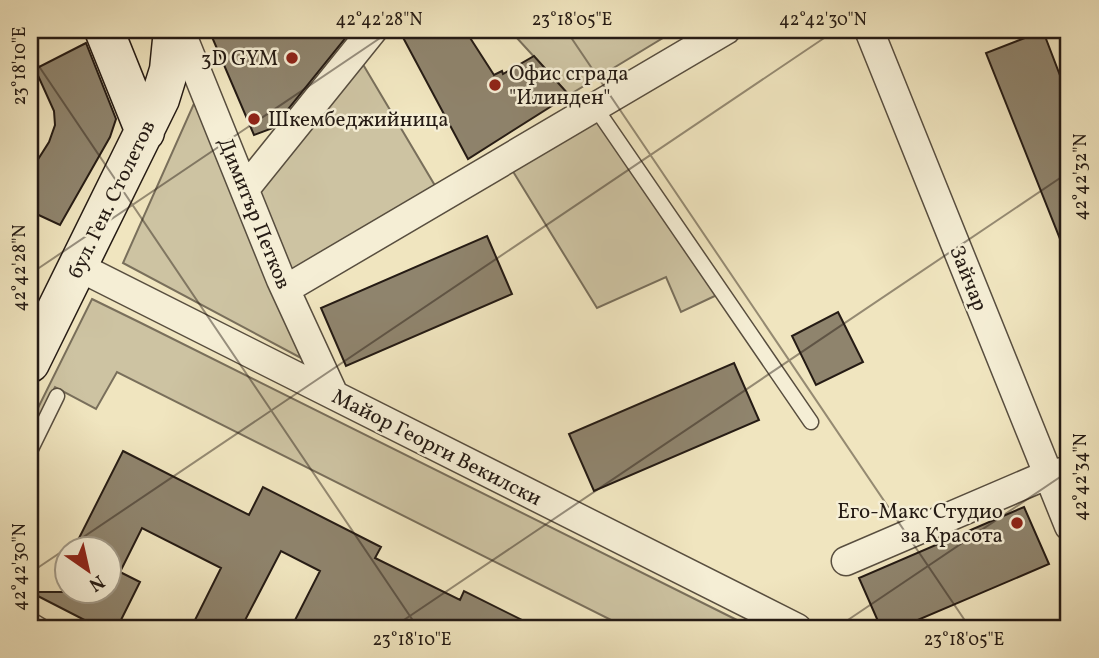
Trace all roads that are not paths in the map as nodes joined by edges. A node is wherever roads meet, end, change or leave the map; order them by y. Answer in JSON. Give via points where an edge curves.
{"nodes":[{"id":1,"x":104,"y":30,"type":"edge"},
{"id":2,"x":173,"y":30,"type":"edge"},
{"id":3,"x":180,"y":30,"type":"edge"},
{"id":4,"x":373,"y":30,"type":"edge"},
{"id":5,"x":726,"y":30,"type":"edge"},
{"id":6,"x":869,"y":30,"type":"edge"},
{"id":7,"x":595,"y":107,"type":"junction"},
{"id":8,"x":145,"y":132,"type":"junction"},
{"id":9,"x":245,"y":189,"type":"junction"},
{"id":10,"x":77,"y":267,"type":"junction"},
{"id":11,"x":286,"y":289,"type":"junction"},
{"id":12,"x":30,"y":363,"type":"edge"},
{"id":13,"x":334,"y":395,"type":"junction"},
{"id":14,"x":57,"y":396,"type":"dead end"},
{"id":15,"x":811,"y":422,"type":"dead end"},
{"id":16,"x":30,"y":452,"type":"edge"},
{"id":17,"x":1059,"y":473,"type":"edge"},
{"id":18,"x":1069,"y":526,"type":"edge"},
{"id":19,"x":846,"y":561,"type":"dead end"},
{"id":20,"x":30,"y":619,"type":"edge"},
{"id":21,"x":45,"y":628,"type":"edge"},
{"id":22,"x":797,"y":628,"type":"edge"}],
"edges":[{"from":1,"to":8,"type":"street"},
{"from":2,"to":8,"type":"street","name":"бул. Ген. Столетов","via":[[169,70]]},
{"from":3,"to":9,"type":"street","name":"Димитър Петков"},
{"from":4,"to":9,"type":"street"},
{"from":5,"to":7,"type":"street"},
{"from":6,"to":17,"type":"street","name":"Зайчар"},
{"from":7,"to":11,"type":"street"},
{"from":7,"to":15,"type":"lane"},
{"from":8,"to":10,"type":"street","name":"бул. Ген. Столетов"},
{"from":9,"to":11,"type":"street","name":"Димитър Петков"},
{"from":10,"to":12,"type":"street","name":"бул. Ген. Столетов"},
{"from":10,"to":13,"type":"street","name":"Майор Георги Векилски"},
{"from":11,"to":13,"type":"street","name":"Димитър Петков"},
{"from":13,"to":22,"type":"street","name":"Майор Георги Векилски"},
{"from":14,"to":16,"type":"lane"},
{"from":17,"to":18,"type":"street","name":"Зайчар"},
{"from":17,"to":19,"type":"street"},
{"from":20,"to":21,"type":"lane"}]}
